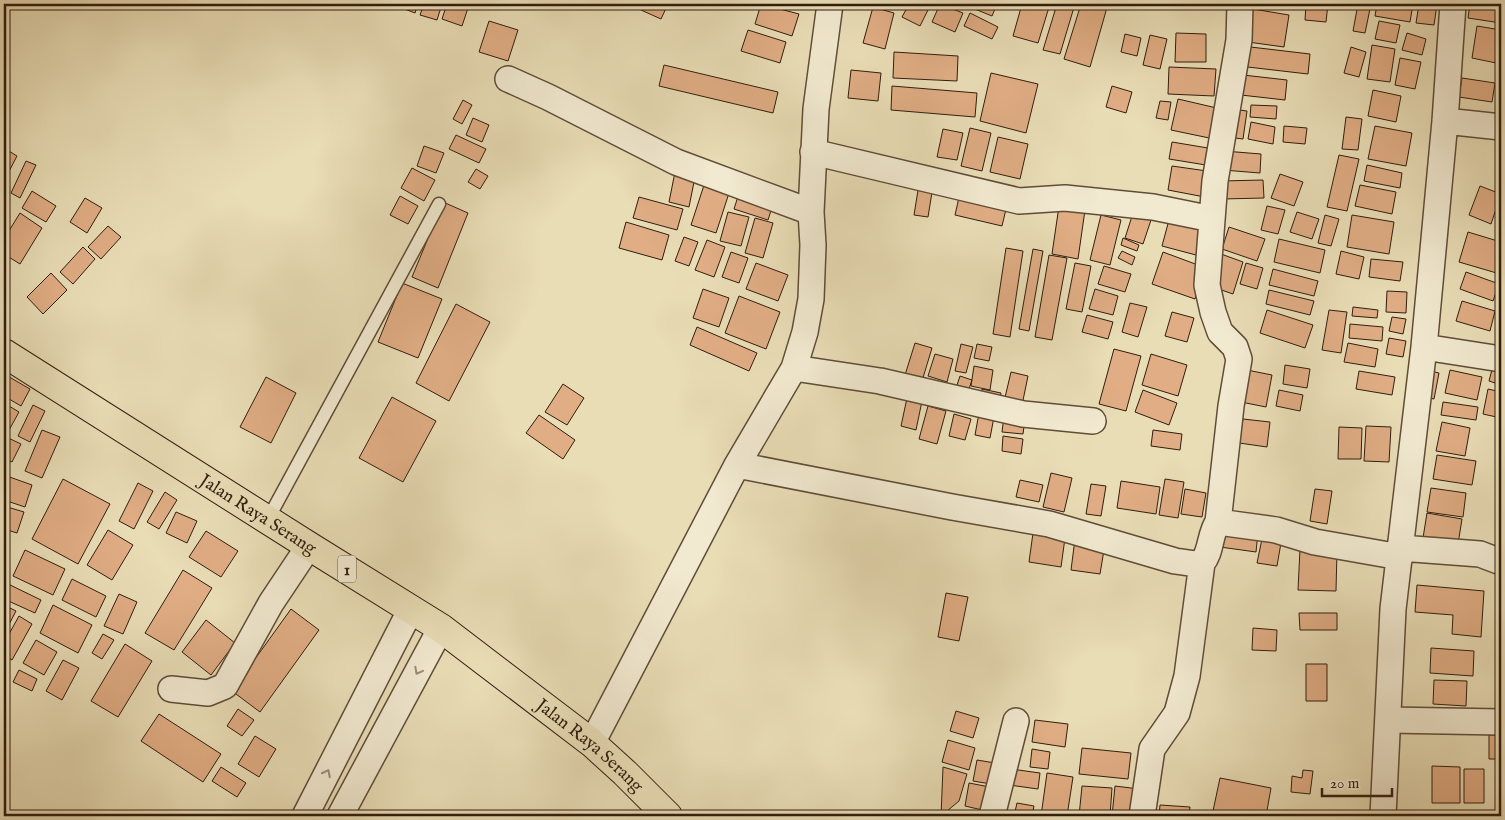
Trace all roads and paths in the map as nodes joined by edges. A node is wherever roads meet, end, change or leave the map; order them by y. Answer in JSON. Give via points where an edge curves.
{"nodes":[{"id":1,"x":830,"y":4,"type":"edge"},
{"id":2,"x":1240,"y":4,"type":"edge"},
{"id":3,"x":1453,"y":4,"type":"edge"},
{"id":4,"x":508,"y":79,"type":"dead end"},
{"id":5,"x":1445,"y":121,"type":"junction"},
{"id":6,"x":1501,"y":127,"type":"edge"},
{"id":7,"x":813,"y":152,"type":"junction"},
{"id":8,"x":439,"y":204,"type":"dead end"},
{"id":9,"x":810,"y":212,"type":"junction"},
{"id":10,"x":1212,"y":219,"type":"junction"},
{"id":11,"x":1424,"y":347,"type":"junction"},
{"id":12,"x":4,"y":353,"type":"edge"},
{"id":13,"x":1501,"y":358,"type":"edge"},
{"id":14,"x":794,"y":368,"type":"junction"},
{"id":15,"x":1093,"y":421,"type":"dead end"},
{"id":16,"x":737,"y":465,"type":"junction"},
{"id":17,"x":268,"y":519,"type":"junction"},
{"id":18,"x":1218,"y":522,"type":"junction"},
{"id":19,"x":309,"y":546,"type":"junction"},
{"id":20,"x":1400,"y":552,"type":"junction"},
{"id":21,"x":1501,"y":562,"type":"edge"},
{"id":22,"x":1202,"y":563,"type":"junction"},
{"id":23,"x":411,"y":609,"type":"junction"},
{"id":24,"x":441,"y":628,"type":"junction"},
{"id":25,"x":171,"y":688,"type":"dead end"},
{"id":26,"x":1388,"y":720,"type":"junction"},
{"id":27,"x":1016,"y":721,"type":"dead end"},
{"id":28,"x":1501,"y":722,"type":"edge"},
{"id":29,"x":592,"y":743,"type":"junction"},
{"id":30,"x":304,"y":816,"type":"edge"},
{"id":31,"x":340,"y":816,"type":"edge"},
{"id":32,"x":668,"y":816,"type":"edge"},
{"id":33,"x":992,"y":816,"type":"edge"},
{"id":34,"x":1142,"y":816,"type":"edge"},
{"id":35,"x":1383,"y":816,"type":"edge"}],
"edges":[{"from":1,"to":7,"type":"street"},
{"from":2,"to":10,"type":"street","via":[[1239,40],[1215,182]]},
{"from":3,"to":5,"type":"street"},
{"from":4,"to":9,"type":"street","via":[[676,162]]},
{"from":5,"to":6,"type":"street"},
{"from":5,"to":11,"type":"street"},
{"from":7,"to":9,"type":"street"},
{"from":7,"to":10,"type":"street","via":[[1019,201],[1065,198],[1153,207]]},
{"from":8,"to":17,"type":"lane"},
{"from":9,"to":14,"type":"street","via":[[813,245],[811,299]]},
{"from":10,"to":18,"type":"street","via":[[1208,285],[1213,312],[1220,332],[1235,347],[1239,359]]},
{"from":11,"to":13,"type":"street"},
{"from":11,"to":20,"type":"street"},
{"from":12,"to":17,"type":"highway","name":"Jalan Raya Serang","number":"1"},
{"from":14,"to":15,"type":"street","via":[[880,381],[1023,414]]},
{"from":14,"to":16,"type":"street"},
{"from":16,"to":22,"type":"street","via":[[1049,524],[1175,561]]},
{"from":16,"to":29,"type":"street"},
{"from":17,"to":19,"type":"highway","name":"Jalan Raya Serang","number":"1"},
{"from":18,"to":20,"type":"street","via":[[1276,530],[1315,542]]},
{"from":18,"to":22,"type":"street"},
{"from":19,"to":23,"type":"highway","name":"Jalan Raya Serang","number":"1"},
{"from":19,"to":25,"type":"street","via":[[271,603],[225,686],[208,693]]},
{"from":20,"to":21,"type":"street","via":[[1480,554]]},
{"from":20,"to":26,"type":"street","via":[[1393,609]]},
{"from":22,"to":34,"type":"street","via":[[1188,676],[1177,713],[1152,749]]},
{"from":23,"to":24,"type":"highway","name":"Jalan Raya Serang","number":"1"},
{"from":30,"to":23,"type":"street","one_way":true},
{"from":24,"to":29,"type":"highway","name":"Jalan Raya Serang","number":"1"},
{"from":24,"to":31,"type":"street","one_way":true},
{"from":26,"to":28,"type":"street"},
{"from":26,"to":35,"type":"street"},
{"from":27,"to":33,"type":"street"},
{"from":29,"to":32,"type":"highway","name":"Jalan Raya Serang","number":"1"}]}
